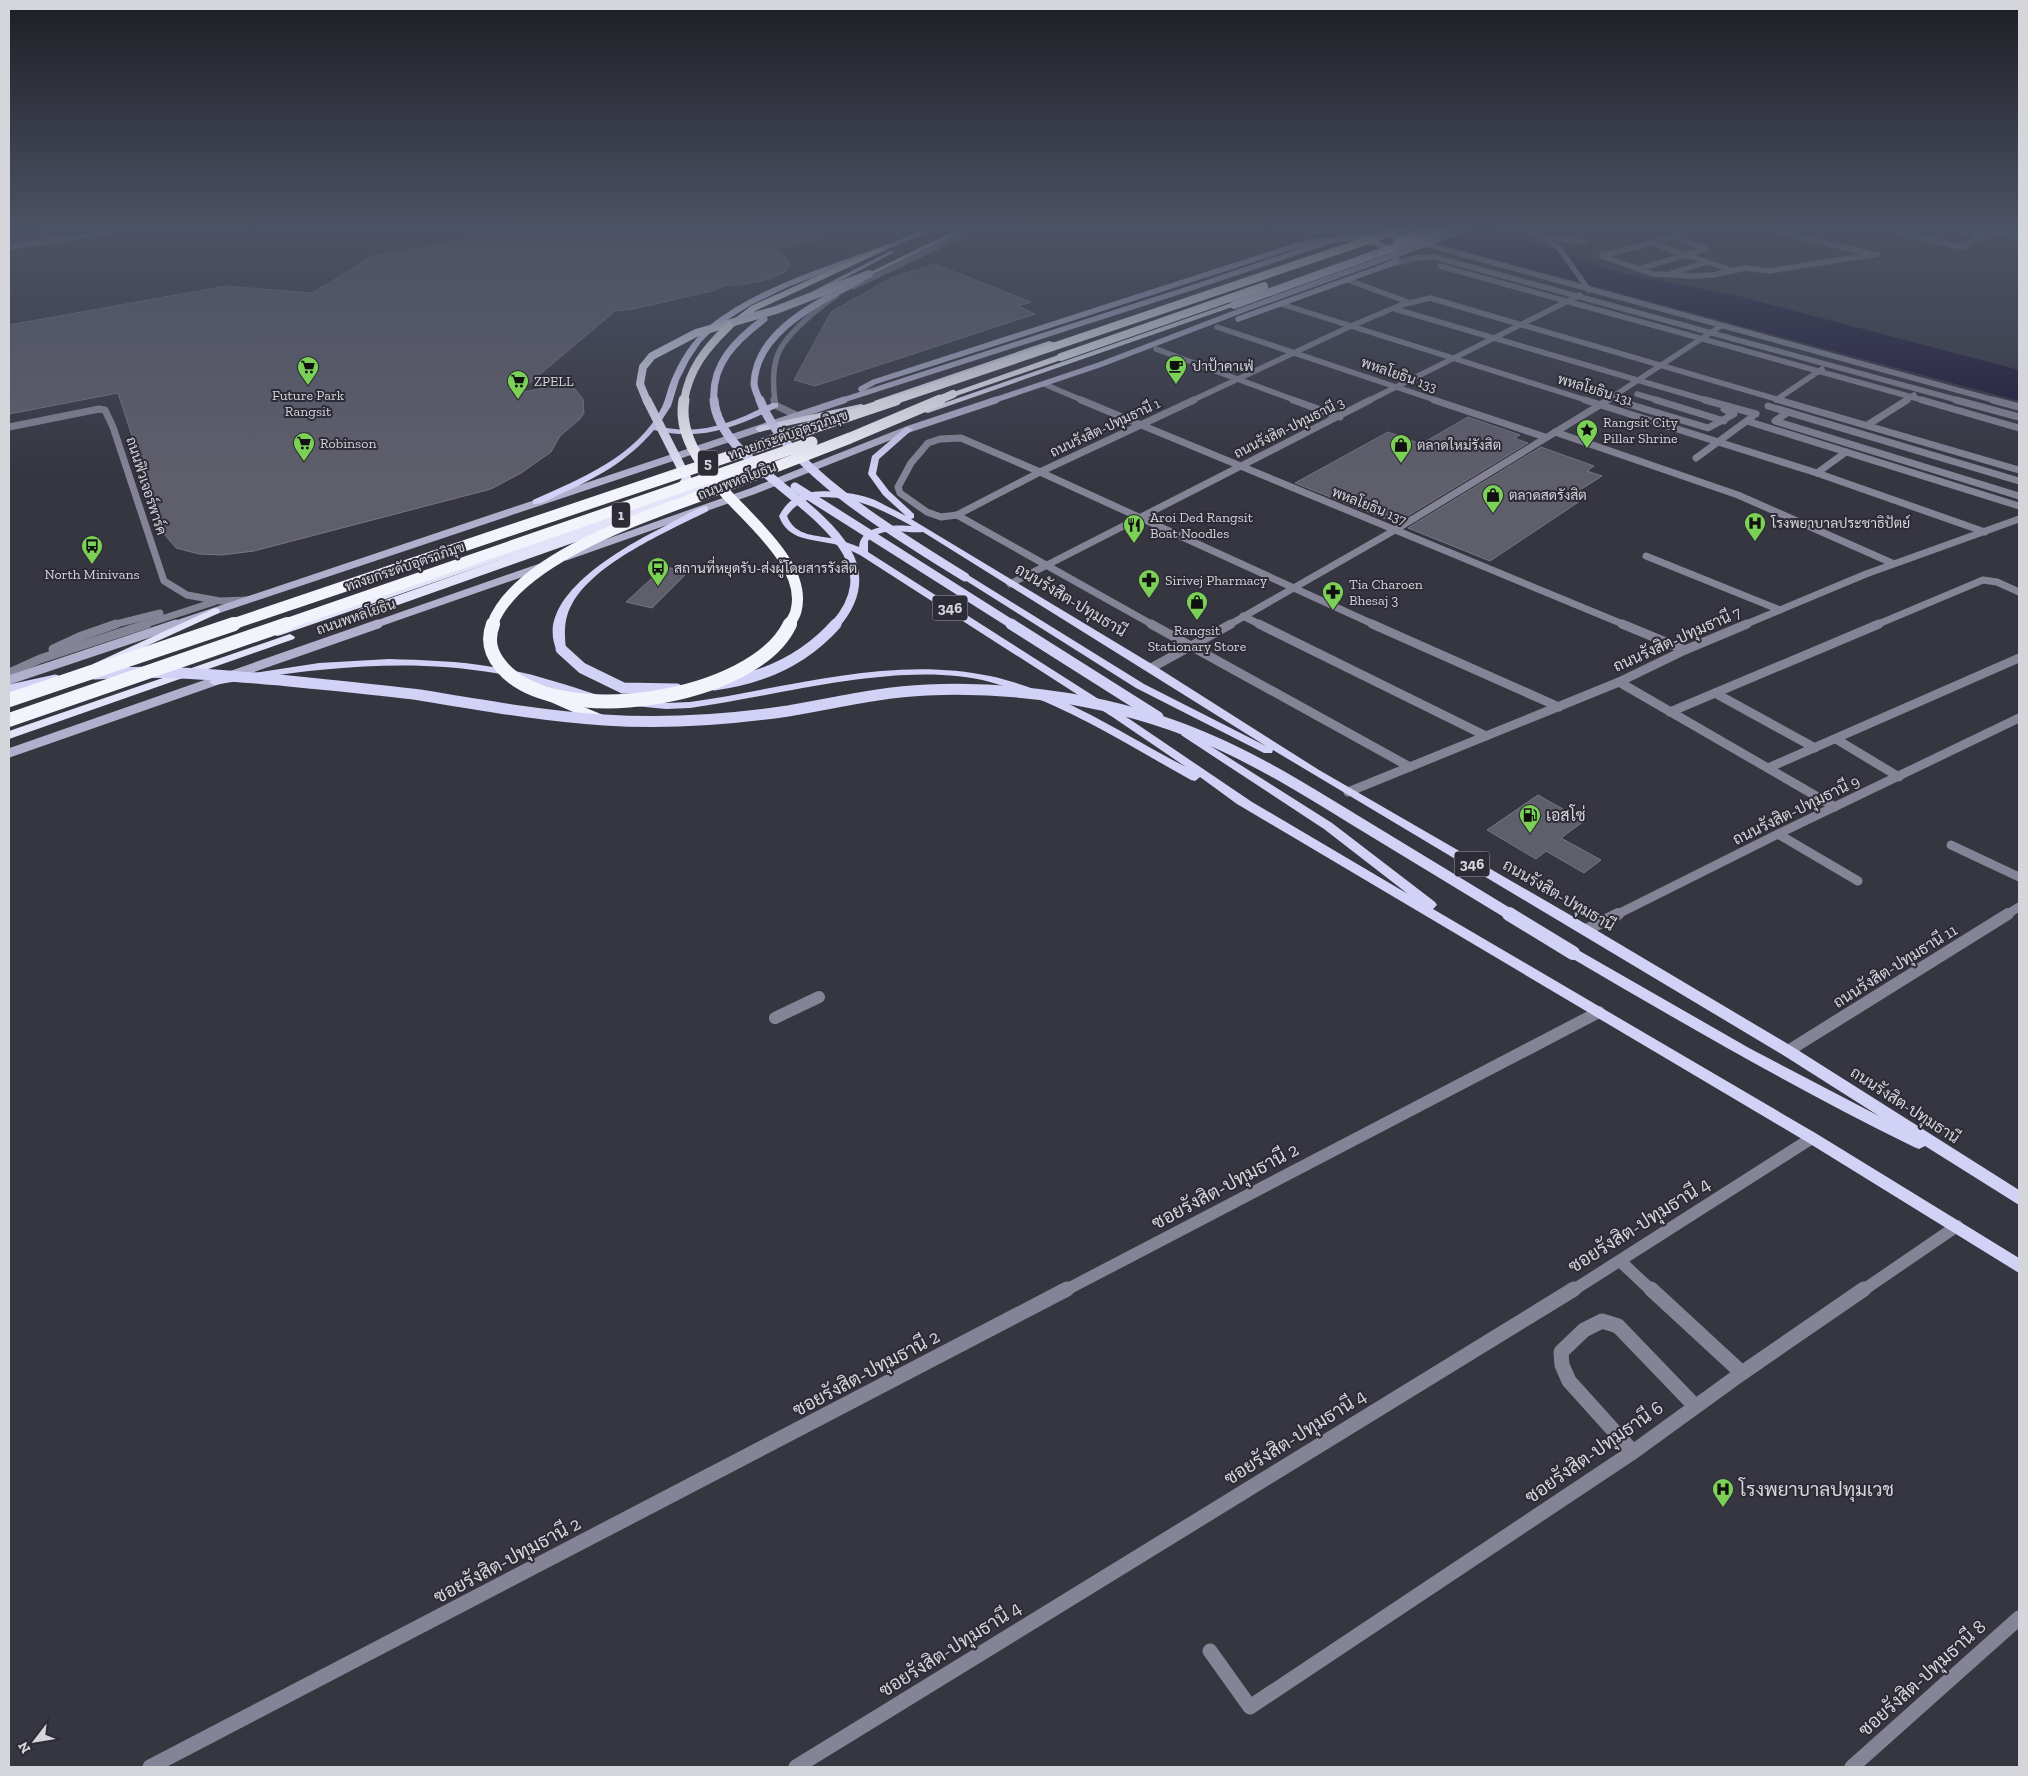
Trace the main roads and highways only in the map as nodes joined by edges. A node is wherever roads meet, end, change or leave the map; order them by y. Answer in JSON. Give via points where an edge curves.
{"nodes":[{"id":1,"x":739,"y":310,"type":"edge"},
{"id":2,"x":751,"y":310,"type":"edge"},
{"id":3,"x":776,"y":310,"type":"edge"},
{"id":4,"x":781,"y":310,"type":"edge"},
{"id":5,"x":809,"y":310,"type":"edge"},
{"id":6,"x":1099,"y":310,"type":"edge"},
{"id":7,"x":1118,"y":310,"type":"edge"},
{"id":8,"x":1121,"y":310,"type":"edge"},
{"id":9,"x":1152,"y":310,"type":"edge"},
{"id":10,"x":1162,"y":310,"type":"edge"},
{"id":11,"x":1196,"y":310,"type":"edge"},
{"id":12,"x":1220,"y":310,"type":"edge"},
{"id":13,"x":1243,"y":310,"type":"edge"},
{"id":14,"x":1265,"y":310,"type":"edge"},
{"id":15,"x":1016,"y":337,"type":"junction"},
{"id":16,"x":1114,"y":360,"type":"junction"},
{"id":17,"x":953,"y":394,"type":"junction"},
{"id":18,"x":775,"y":405,"type":"road end"},
{"id":19,"x":828,"y":406,"type":"junction"},
{"id":20,"x":861,"y":407,"type":"junction"},
{"id":21,"x":654,"y":428,"type":"junction"},
{"id":22,"x":759,"y":429,"type":"junction"},
{"id":23,"x":909,"y":429,"type":"junction"},
{"id":24,"x":751,"y":458,"type":"junction"},
{"id":25,"x":536,"y":502,"type":"junction"},
{"id":26,"x":705,"y":508,"type":"junction"},
{"id":27,"x":926,"y":530,"type":"junction"},
{"id":28,"x":863,"y":553,"type":"junction"},
{"id":29,"x":215,"y":605,"type":"junction"},
{"id":30,"x":91,"y":668,"type":"junction"},
{"id":31,"x":9,"y":680,"type":"edge"},
{"id":32,"x":214,"y":682,"type":"junction"},
{"id":33,"x":533,"y":689,"type":"junction"},
{"id":34,"x":9,"y":690,"type":"edge"},
{"id":35,"x":9,"y":696,"type":"edge"},
{"id":36,"x":9,"y":700,"type":"edge"},
{"id":37,"x":9,"y":720,"type":"edge"},
{"id":38,"x":603,"y":720,"type":"junction"},
{"id":39,"x":9,"y":727,"type":"edge"},
{"id":40,"x":9,"y":735,"type":"edge"},
{"id":41,"x":9,"y":753,"type":"edge"},
{"id":42,"x":1315,"y":772,"type":"junction"},
{"id":43,"x":1247,"y":804,"type":"junction"},
{"id":44,"x":1477,"y":940,"type":"junction"},
{"id":45,"x":1972,"y":1169,"type":"junction"},
{"id":46,"x":2019,"y":1198,"type":"edge"},
{"id":47,"x":2019,"y":1266,"type":"edge"}],
"edges":[{"from":1,"to":21,"type":"main road","via":[[709,330],[688,356]]},
{"from":2,"to":33,"type":"highway","bridge":true,"via":[[710,344],[696,364],[685,387],[683,408],[690,444],[713,479],[774,545],[787,564],[798,597],[788,631],[758,660],[736,672],[666,697],[614,701],[581,699]]},
{"from":3,"to":40,"type":"highway","bridge":true,"via":[[672,344],[652,356],[643,367],[640,384],[648,405],[687,478],[684,486],[668,498],[624,520]]},
{"from":4,"to":24,"type":"main road","bridge":true,"via":[[750,328],[720,361],[712,382],[713,407],[726,434]]},
{"from":5,"to":42,"type":"main road","bridge":true,"via":[[777,334],[759,355],[753,375],[757,397],[767,419],[786,444],[841,495],[887,530],[1140,686]]},
{"from":6,"to":15,"type":"main road"},
{"from":7,"to":15,"type":"main road"},
{"from":8,"to":19,"type":"main road","number":"1"},
{"from":9,"to":20,"type":"highway","name":"ถนนพหลโยธิน","number":"1","bridge":true},
{"from":10,"to":36,"type":"highway","name":"ทางยกระดับอุตราภิมุข","number":"5","bridge":true},
{"from":11,"to":17,"type":"highway","name":"ทางยกระดับอุตราภิมุข","number":"5","bridge":true},
{"from":12,"to":39,"type":"highway","name":"ถนนพหลโยธิน","number":"1","bridge":true},
{"from":13,"to":16,"type":"main road","name":"ถนนพหลโยธิน","number":"1","bridge":true},
{"from":14,"to":16,"type":"main road","via":[[1156,349]]},
{"from":15,"to":19,"type":"main road","via":[[874,382]]},
{"from":16,"to":23,"type":"main road","name":"ถนนพหลโยธิน","number":"1"},
{"from":17,"to":33,"type":"highway","bridge":true,"via":[[886,425],[643,519],[572,552],[527,578],[497,612],[489,646],[499,666]]},
{"from":17,"to":37,"type":"highway","name":"ทางยกระดับอุตราภิมุข","number":"5","bridge":true},
{"from":18,"to":21,"type":"main road","via":[[738,422],[703,431],[674,433]]},
{"from":19,"to":22,"type":"main road","number":"1"},
{"from":20,"to":22,"type":"highway"},
{"from":20,"to":30,"type":"highway","name":"ถนนพหลโยธิน","number":"1"},
{"from":21,"to":25,"type":"main road","via":[[613,464]]},
{"from":22,"to":25,"type":"main road","number":"1"},
{"from":23,"to":26,"type":"main road","name":"ถนนพหลโยธิน","number":"1"},
{"from":23,"to":27,"type":"main road","via":[[875,458],[872,474],[886,493]]},
{"from":24,"to":26,"type":"main road","bridge":true,"via":[[815,514],[852,562],[857,582],[850,603],[837,624],[807,652],[766,673],[720,685],[623,688],[582,668],[561,649],[560,622],[571,595],[610,560]]},
{"from":24,"to":44,"type":"main road","bridge":true,"via":[[834,514],[986,607],[1328,826]]},
{"from":25,"to":29,"type":"main road","number":"1","via":[[247,600]]},
{"from":26,"to":32,"type":"main road","name":"ถนนพหลโยธิน","number":"1"},
{"from":27,"to":28,"type":"main road","via":[[898,528],[872,534],[864,541]]},
{"from":27,"to":28,"type":"main road","number":"346","via":[[870,501],[839,494],[801,498],[783,516],[791,531],[848,545]]},
{"from":27,"to":42,"type":"main road","name":"ถนนรังสิต-ปทุมธานี","number":"346"},
{"from":28,"to":43,"type":"main road","number":"346","via":[[1118,716]]},
{"from":29,"to":30,"type":"highway"},
{"from":29,"to":31,"type":"main road","number":"1"},
{"from":30,"to":35,"type":"highway","name":"ถนนพหลโยธิน","number":"1"},
{"from":32,"to":41,"type":"main road","name":"ถนนพหลโยธิน","number":"1"},
{"from":32,"to":43,"type":"main road","via":[[322,665],[440,665],[520,676],[621,702],[666,706],[714,703],[866,677],[927,672],[962,674],[1025,690],[1063,706]]},
{"from":33,"to":38,"type":"highway","bridge":true},
{"from":34,"to":38,"type":"main road","bridge":true,"via":[[68,677],[135,672],[183,673],[388,691],[535,714]]},
{"from":38,"to":45,"type":"main road","bridge":true,"via":[[697,720],[770,714],[885,694],[953,690],[1021,693],[1066,700],[1123,712],[1189,732],[1292,782],[1675,1013],[1808,1087]]},
{"from":42,"to":45,"type":"main road","name":"ถนนรังสิต-ปทุมธานี","number":"346","via":[[1788,1051]]},
{"from":43,"to":44,"type":"main road","number":"346"},
{"from":44,"to":47,"type":"main road","number":"346","via":[[1812,1138]]},
{"from":45,"to":46,"type":"main road","name":"ถนนรังสิต-ปทุมธานี","number":"346"}]}
